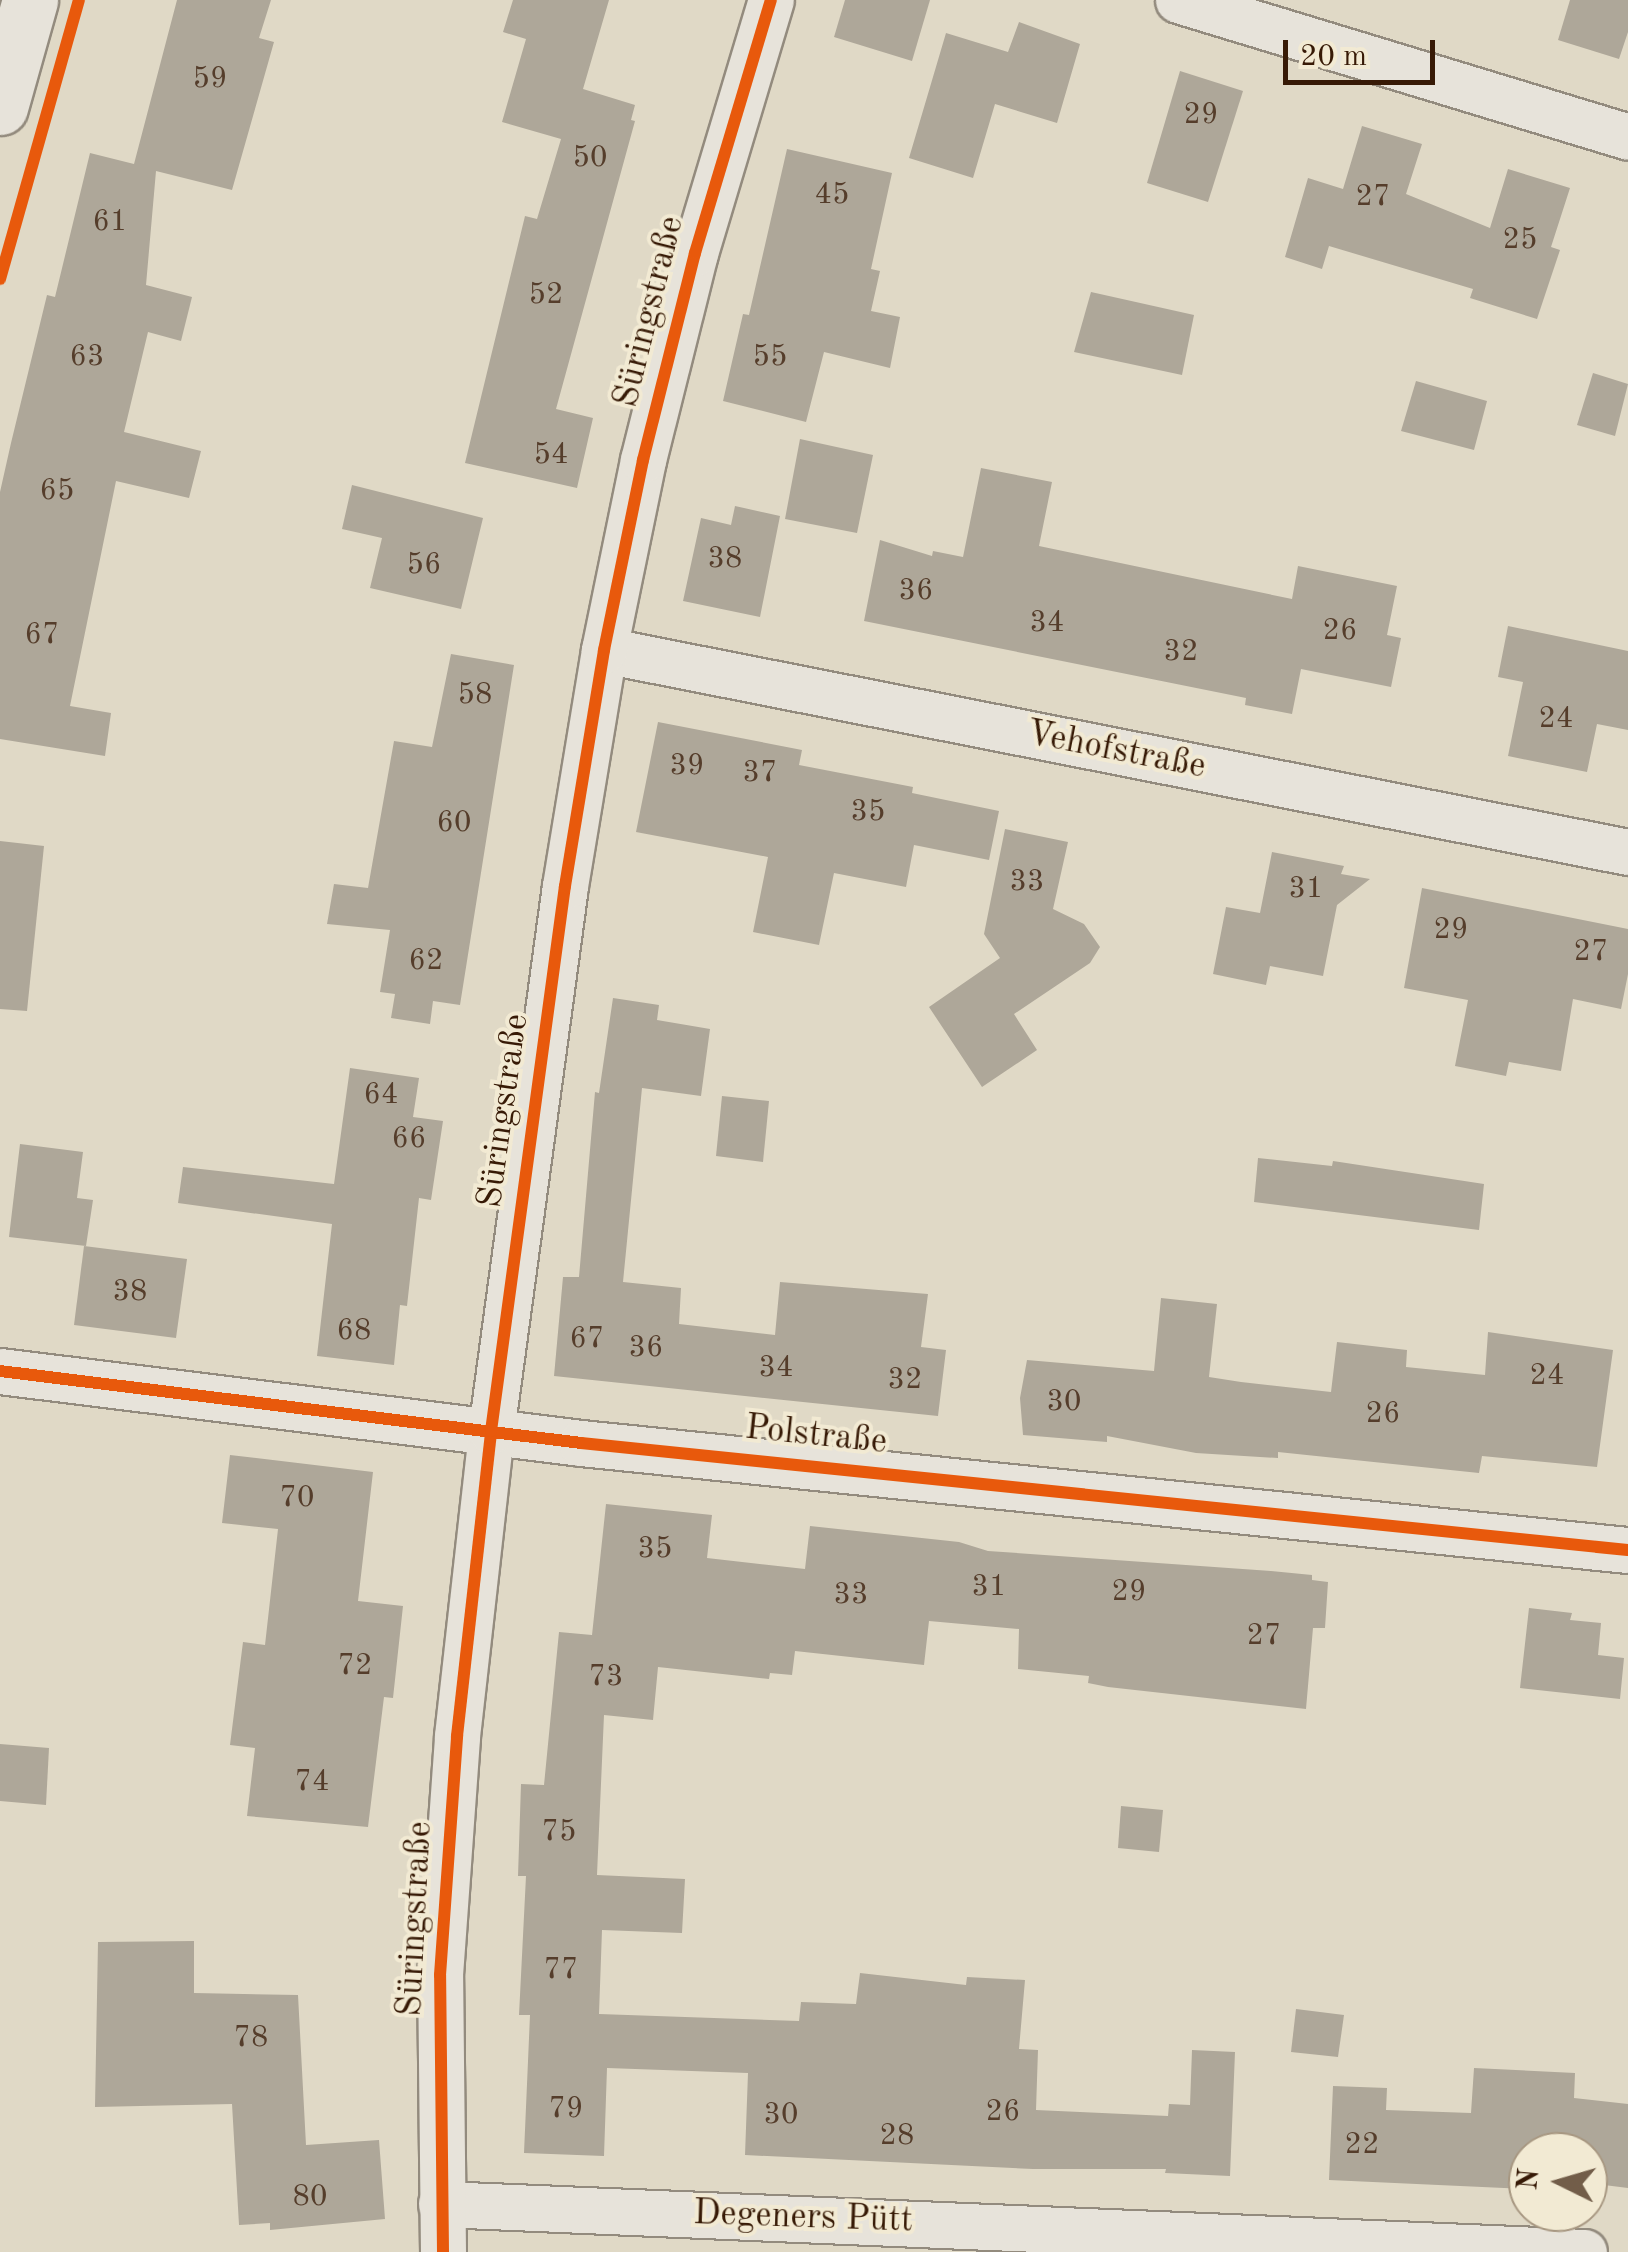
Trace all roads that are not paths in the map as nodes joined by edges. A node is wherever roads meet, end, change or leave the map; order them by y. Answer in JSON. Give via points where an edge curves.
{"nodes":[{"id":1,"x":30,"y":0,"type":"edge"},
{"id":2,"x":771,"y":0,"type":"edge"},
{"id":3,"x":1178,"y":0,"type":"edge"},
{"id":4,"x":0,"y":107,"type":"edge"},
{"id":5,"x":1628,"y":137,"type":"edge"},
{"id":6,"x":604,"y":650,"type":"junction"},
{"id":7,"x":1628,"y":852,"type":"edge"},
{"id":8,"x":0,"y":1371,"type":"edge"},
{"id":9,"x":490,"y":1430,"type":"junction"},
{"id":10,"x":1628,"y":1550,"type":"edge"},
{"id":11,"x":441,"y":2204,"type":"junction"},
{"id":12,"x":443,"y":2252,"type":"edge"},
{"id":13,"x":1584,"y":2252,"type":"edge"}],
"edges":[{"from":1,"to":4,"type":"street"},
{"from":2,"to":6,"type":"street","name":"Süringstraße","via":[[695,253]]},
{"from":3,"to":5,"type":"street"},
{"from":6,"to":7,"type":"street","name":"Vehofstraße"},
{"from":6,"to":9,"type":"street","name":"Süringstraße"},
{"from":8,"to":9,"type":"street","name":"Polstraße"},
{"from":9,"to":10,"type":"street","name":"Polstraße"},
{"from":9,"to":11,"type":"street","name":"Süringstraße","via":[[440,1975]]},
{"from":11,"to":12,"type":"street","name":"Süringstraße"},
{"from":11,"to":13,"type":"street","name":"Degeners Pütt"}]}
